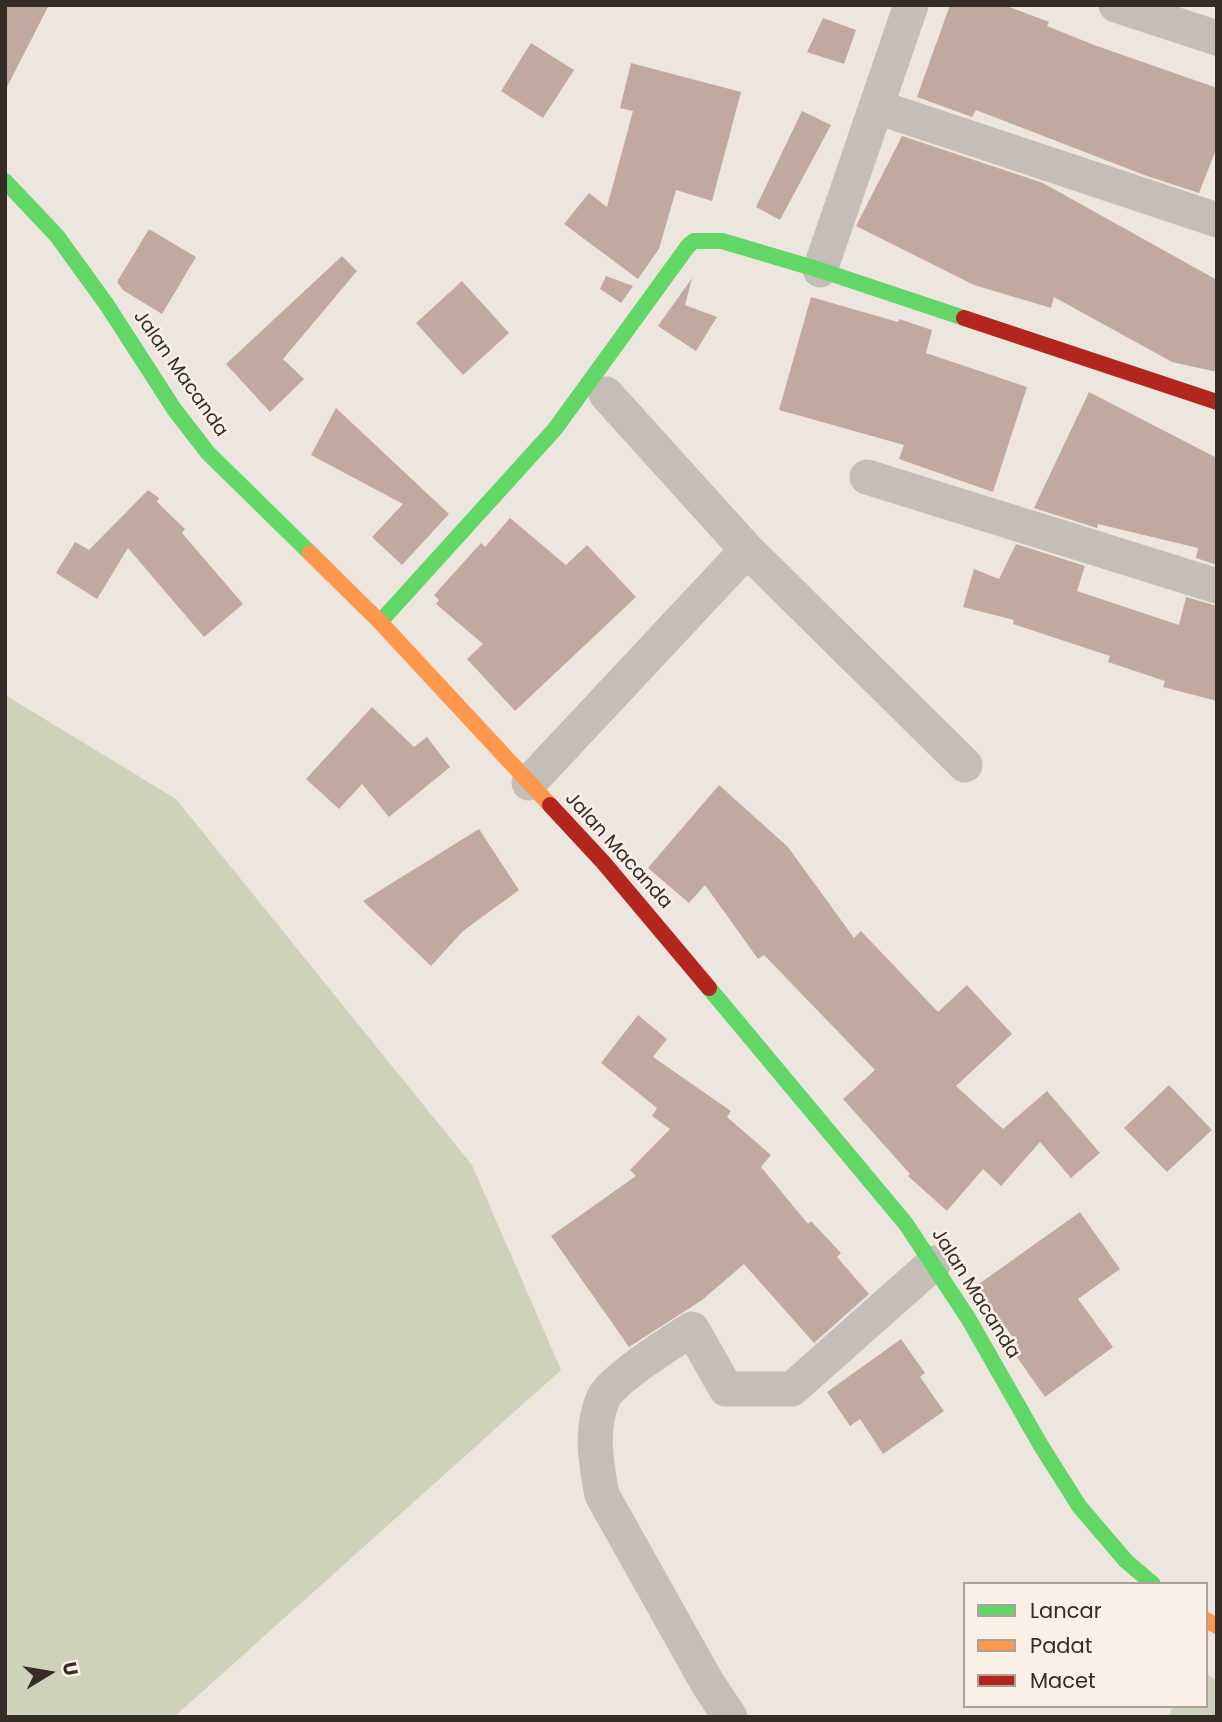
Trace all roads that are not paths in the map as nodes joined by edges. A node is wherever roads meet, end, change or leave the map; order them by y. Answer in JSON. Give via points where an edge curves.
{"nodes":[{"id":1,"x":911,"y":5,"type":"edge"},
{"id":2,"x":1116,"y":5,"type":"edge"},
{"id":3,"x":1217,"y":38,"type":"edge"},
{"id":4,"x":877,"y":107,"type":"junction"},
{"id":5,"x":5,"y":181,"type":"edge"},
{"id":6,"x":1217,"y":220,"type":"edge"},
{"id":7,"x":820,"y":270,"type":"junction"},
{"id":8,"x":606,"y":394,"type":"dead end"},
{"id":9,"x":1217,"y":402,"type":"edge"},
{"id":10,"x":867,"y":477,"type":"dead end"},
{"id":11,"x":747,"y":550,"type":"junction"},
{"id":12,"x":1217,"y":586,"type":"edge"},
{"id":13,"x":380,"y":622,"type":"junction"},
{"id":14,"x":965,"y":765,"type":"dead end"},
{"id":15,"x":529,"y":783,"type":"junction"},
{"id":16,"x":934,"y":1263,"type":"junction"},
{"id":17,"x":1151,"y":1582,"type":"edge"},
{"id":18,"x":730,"y":1717,"type":"edge"}],
"edges":[{"from":1,"to":4,"type":"street"},
{"from":2,"to":3,"type":"street"},
{"from":4,"to":6,"type":"street"},
{"from":4,"to":7,"type":"street"},
{"from":5,"to":13,"type":"street","name":"Jalan Macanda","via":[[57,236],[208,453]]},
{"from":7,"to":9,"type":"street"},
{"from":7,"to":13,"type":"street","via":[[722,241],[694,241],[555,429]]},
{"from":8,"to":11,"type":"street"},
{"from":10,"to":12,"type":"street"},
{"from":11,"to":14,"type":"street"},
{"from":11,"to":15,"type":"street"},
{"from":13,"to":15,"type":"street","name":"Jalan Macanda"},
{"from":15,"to":16,"type":"street","name":"Jalan Macanda","via":[[684,958]]},
{"from":16,"to":17,"type":"street","name":"Jalan Macanda","via":[[1051,1465],[1104,1536]]},
{"from":16,"to":18,"type":"street","via":[[792,1389],[726,1389],[692,1329],[636,1366],[603,1396],[595,1461],[602,1495]]}]}
